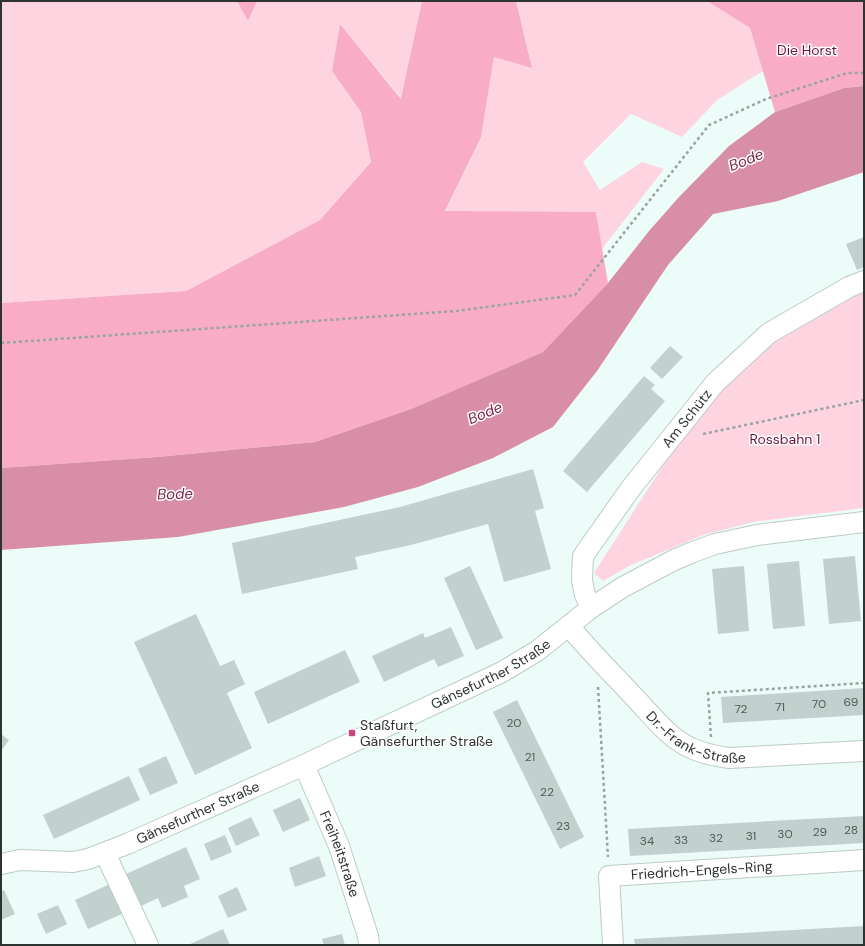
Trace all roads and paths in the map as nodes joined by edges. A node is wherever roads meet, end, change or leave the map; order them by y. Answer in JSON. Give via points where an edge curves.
{"nodes":[{"id":1,"x":864,"y":73,"type":"edge"},
{"id":2,"x":864,"y":281,"type":"edge"},
{"id":3,"x":1,"y":343,"type":"edge"},
{"id":4,"x":864,"y":400,"type":"edge"},
{"id":5,"x":703,"y":434,"type":"dead end"},
{"id":6,"x":864,"y":522,"type":"edge"},
{"id":7,"x":591,"y":608,"type":"junction"},
{"id":8,"x":569,"y":626,"type":"junction"},
{"id":9,"x":606,"y":668,"type":"junction"},
{"id":10,"x":864,"y":683,"type":"edge"},
{"id":11,"x":864,"y":751,"type":"edge"},
{"id":12,"x":713,"y":755,"type":"junction"},
{"id":13,"x":304,"y":765,"type":"junction"},
{"id":14,"x":105,"y":853,"type":"junction"},
{"id":15,"x":864,"y":860,"type":"edge"},
{"id":16,"x":1,"y":864,"type":"edge"},
{"id":17,"x":609,"y":876,"type":"junction"},
{"id":18,"x":148,"y":945,"type":"edge"},
{"id":19,"x":369,"y":945,"type":"edge"},
{"id":20,"x":613,"y":945,"type":"edge"}],
"edges":[{"from":1,"to":3,"type":"path","via":[[847,73],[766,100],[710,125],[575,295],[456,311]]},
{"from":2,"to":7,"type":"street","name":"Am Schütz","via":[[769,333],[715,383],[631,488],[583,556],[582,580]]},
{"from":4,"to":5,"type":"path"},
{"from":6,"to":7,"type":"street","name":"Gänsefurther Straße","via":[[757,535],[715,544],[674,560]]},
{"from":7,"to":8,"type":"street","name":"Gänsefurther Straße"},
{"from":8,"to":9,"type":"street","name":"Dr.-Frank-Straße"},
{"from":8,"to":13,"type":"street","name":"Gänsefurther Straße","via":[[537,651],[502,672]]},
{"from":9,"to":12,"type":"street","name":"Dr.-Frank-Straße","via":[[678,740]]},
{"from":9,"to":17,"type":"path","via":[[598,681]]},
{"from":10,"to":12,"type":"path","via":[[708,693]]},
{"from":11,"to":12,"type":"street","name":"Dr.-Frank-Straße","via":[[729,758]]},
{"from":13,"to":14,"type":"street","name":"Gänsefurther Straße"},
{"from":13,"to":19,"type":"street","name":"Freiheitstraße","via":[[339,846]]},
{"from":14,"to":16,"type":"street","name":"Gänsefurther Straße","via":[[73,862],[20,860]]},
{"from":14,"to":18,"type":"street"},
{"from":15,"to":17,"type":"street","name":"Friedrich-Engels-Ring"},
{"from":17,"to":20,"type":"street"}]}
